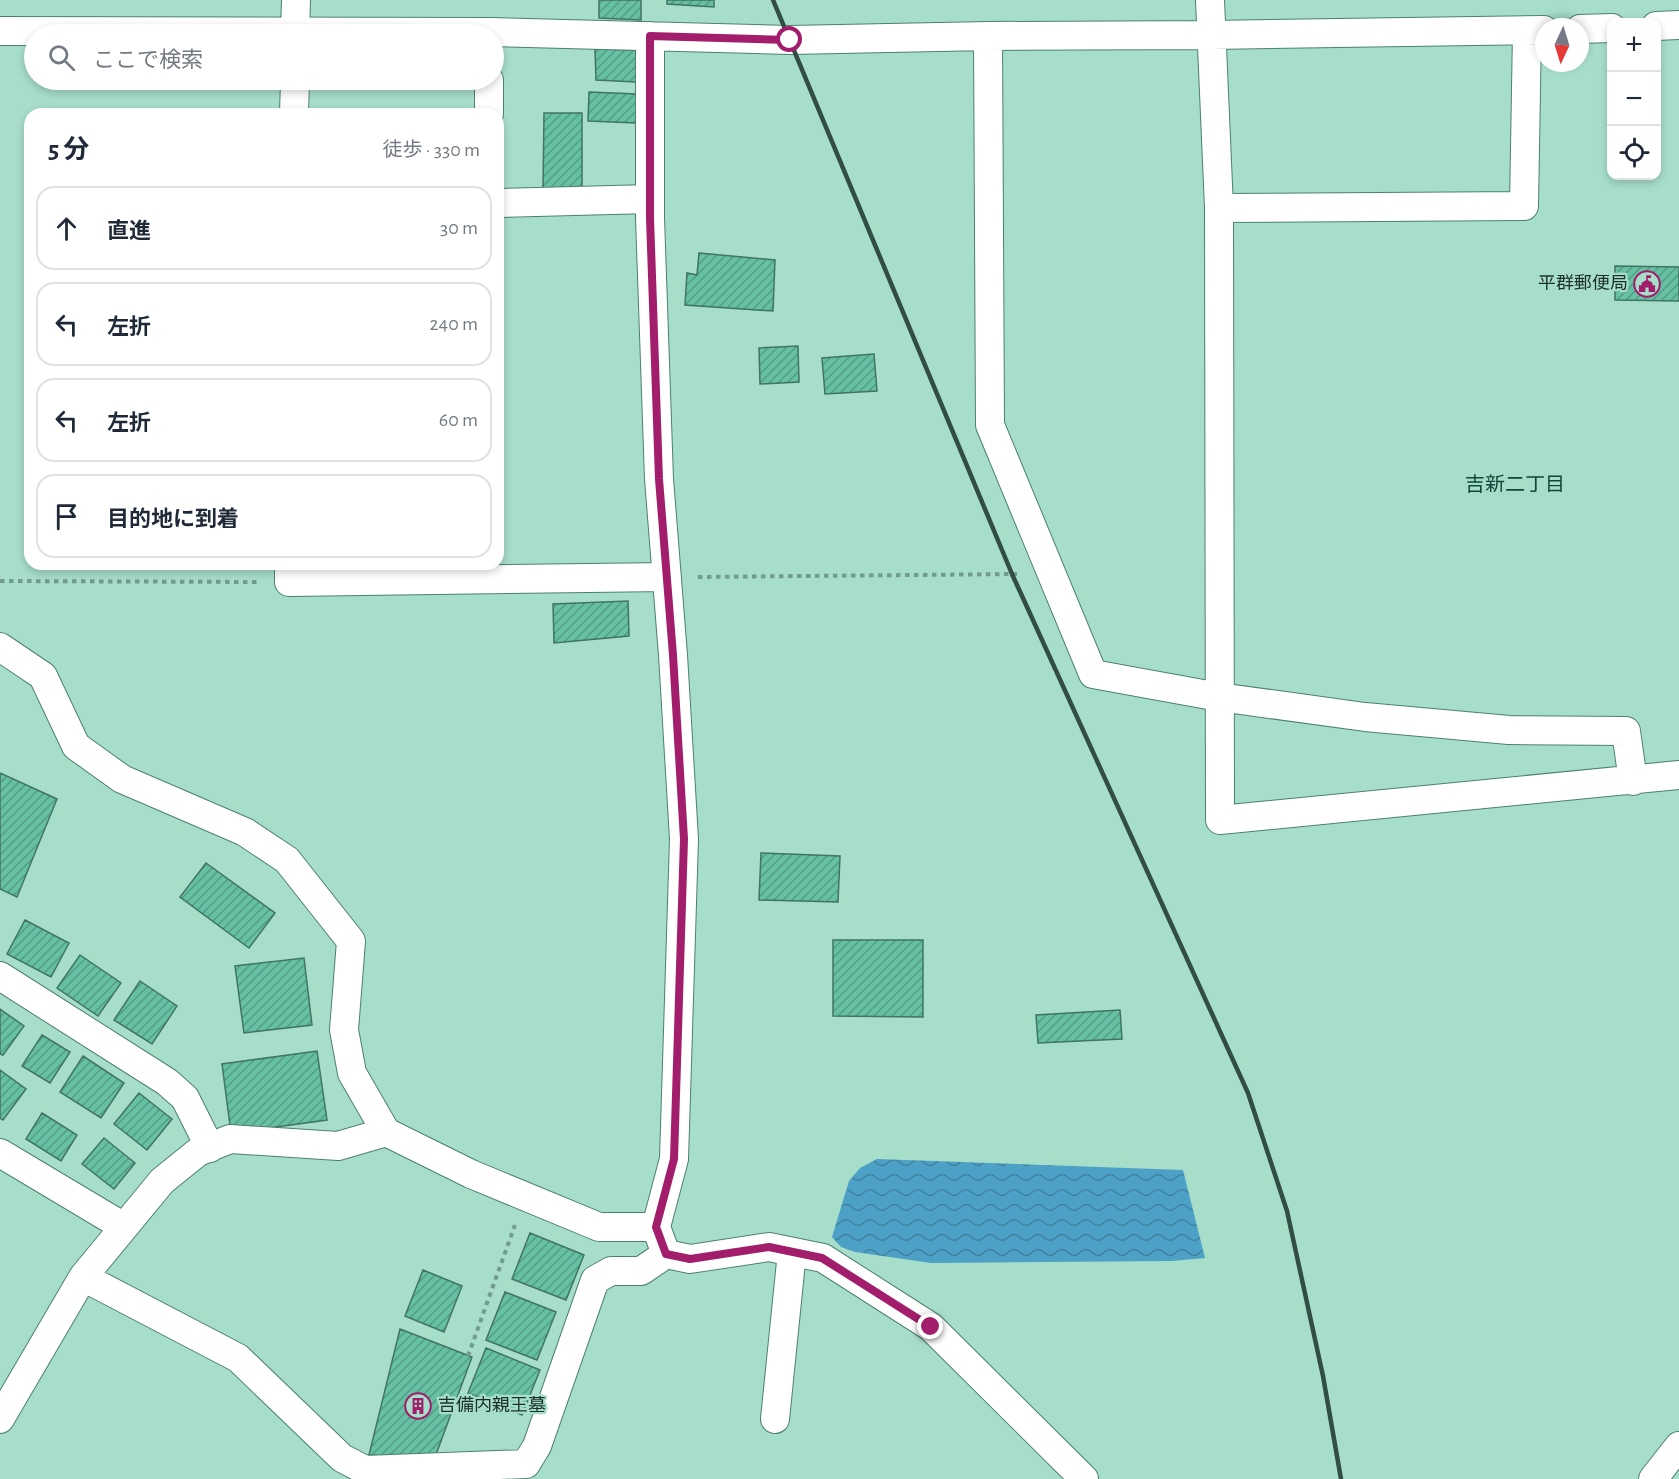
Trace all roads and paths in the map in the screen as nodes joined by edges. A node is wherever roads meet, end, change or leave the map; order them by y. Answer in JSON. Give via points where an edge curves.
{"nodes":[{"id":1,"x":296,"y":0,"type":"edge"},
{"id":2,"x":1210,"y":0,"type":"edge"},
{"id":3,"x":295,"y":24,"type":"edge"},
{"id":4,"x":1661,"y":26,"type":"edge"},
{"id":5,"x":1679,"y":26,"type":"edge"},
{"id":6,"x":1607,"y":28,"type":"edge"},
{"id":7,"x":1589,"y":29,"type":"edge"},
{"id":8,"x":0,"y":31,"type":"edge"},
{"id":9,"x":24,"y":31,"type":"edge"},
{"id":10,"x":1535,"y":31,"type":"edge"},
{"id":11,"x":504,"y":33,"type":"edge"},
{"id":12,"x":1211,"y":35,"type":"junction"},
{"id":13,"x":650,"y":36,"type":"junction"},
{"id":14,"x":988,"y":36,"type":"junction"},
{"id":15,"x":295,"y":90,"type":"edge"},
{"id":16,"x":489,"y":90,"type":"edge"},
{"id":17,"x":294,"y":108,"type":"edge"},
{"id":18,"x":489,"y":108,"type":"edge"},
{"id":19,"x":650,"y":200,"type":"junction"},
{"id":20,"x":504,"y":202,"type":"edge"},
{"id":21,"x":1219,"y":208,"type":"junction"},
{"id":22,"x":492,"y":572,"type":"edge"},
{"id":23,"x":289,"y":573,"type":"edge"},
{"id":24,"x":1052,"y":576,"type":"junction"},
{"id":25,"x":667,"y":577,"type":"junction"},
{"id":26,"x":0,"y":581,"type":"edge"},
{"id":27,"x":0,"y":647,"type":"edge"},
{"id":28,"x":1219,"y":697,"type":"junction"},
{"id":29,"x":1679,"y":775,"type":"edge"},
{"id":30,"x":1634,"y":781,"type":"junction"},
{"id":31,"x":0,"y":976,"type":"edge"},
{"id":32,"x":386,"y":1132,"type":"junction"},
{"id":33,"x":210,"y":1148,"type":"junction"},
{"id":34,"x":0,"y":1153,"type":"edge"},
{"id":35,"x":526,"y":1196,"type":"junction"},
{"id":36,"x":124,"y":1227,"type":"junction"},
{"id":37,"x":656,"y":1227,"type":"junction"},
{"id":38,"x":792,"y":1252,"type":"junction"},
{"id":39,"x":666,"y":1254,"type":"junction"},
{"id":40,"x":83,"y":1277,"type":"junction"},
{"id":41,"x":468,"y":1356,"type":"dead end"},
{"id":42,"x":0,"y":1419,"type":"edge"},
{"id":43,"x":775,"y":1419,"type":"dead end"},
{"id":44,"x":1679,"y":1446,"type":"edge"},
{"id":45,"x":1084,"y":1479,"type":"edge"},
{"id":46,"x":1653,"y":1479,"type":"edge"}],
"edges":[{"from":1,"to":3,"type":"street"},
{"from":2,"to":12,"type":"street"},
{"from":4,"to":5,"type":"street"},
{"from":6,"to":7,"type":"street"},
{"from":8,"to":9,"type":"street"},
{"from":10,"to":12,"type":"street"},
{"from":10,"to":21,"type":"street","via":[[1524,206]]},
{"from":11,"to":13,"type":"street"},
{"from":12,"to":14,"type":"street"},
{"from":12,"to":21,"type":"street"},
{"from":13,"to":14,"type":"street","via":[[790,40]]},
{"from":13,"to":19,"type":"street"},
{"from":14,"to":24,"type":"street","via":[[990,425]]},
{"from":15,"to":17,"type":"street"},
{"from":16,"to":18,"type":"street"},
{"from":19,"to":20,"type":"street"},
{"from":19,"to":25,"type":"street","via":[[659,479]]},
{"from":21,"to":28,"type":"street"},
{"from":22,"to":23,"type":"street"},
{"from":22,"to":25,"type":"street"},
{"from":23,"to":26,"type":"path"},
{"from":24,"to":25,"type":"path"},
{"from":24,"to":28,"type":"street","via":[[1093,674]]},
{"from":25,"to":37,"type":"street","via":[[684,839],[674,1159]]},
{"from":27,"to":32,"type":"street","via":[[42,676],[76,746],[122,780],[245,832],[287,860],[351,941],[344,1030],[352,1073]]},
{"from":28,"to":30,"type":"street","via":[[1365,717],[1498,729],[1626,731]]},
{"from":28,"to":30,"type":"street","via":[[1220,820]]},
{"from":29,"to":30,"type":"street"},
{"from":31,"to":33,"type":"street","via":[[167,1082],[185,1098]]},
{"from":32,"to":33,"type":"street","via":[[338,1146],[230,1139]]},
{"from":32,"to":35,"type":"street"},
{"from":33,"to":36,"type":"street","via":[[198,1152],[162,1181]]},
{"from":34,"to":36,"type":"street"},
{"from":35,"to":37,"type":"street","via":[[599,1227]]},
{"from":35,"to":41,"type":"path"},
{"from":36,"to":40,"type":"street"},
{"from":37,"to":39,"type":"street"},
{"from":38,"to":39,"type":"street","via":[[769,1247],[690,1259]]},
{"from":38,"to":43,"type":"street"},
{"from":38,"to":45,"type":"street","via":[[822,1258],[931,1327]]},
{"from":39,"to":40,"type":"street","via":[[641,1271],[611,1271],[595,1280],[537,1446],[526,1464],[365,1470],[342,1458],[238,1358]]},
{"from":40,"to":42,"type":"street"},
{"from":44,"to":46,"type":"street"}]}
